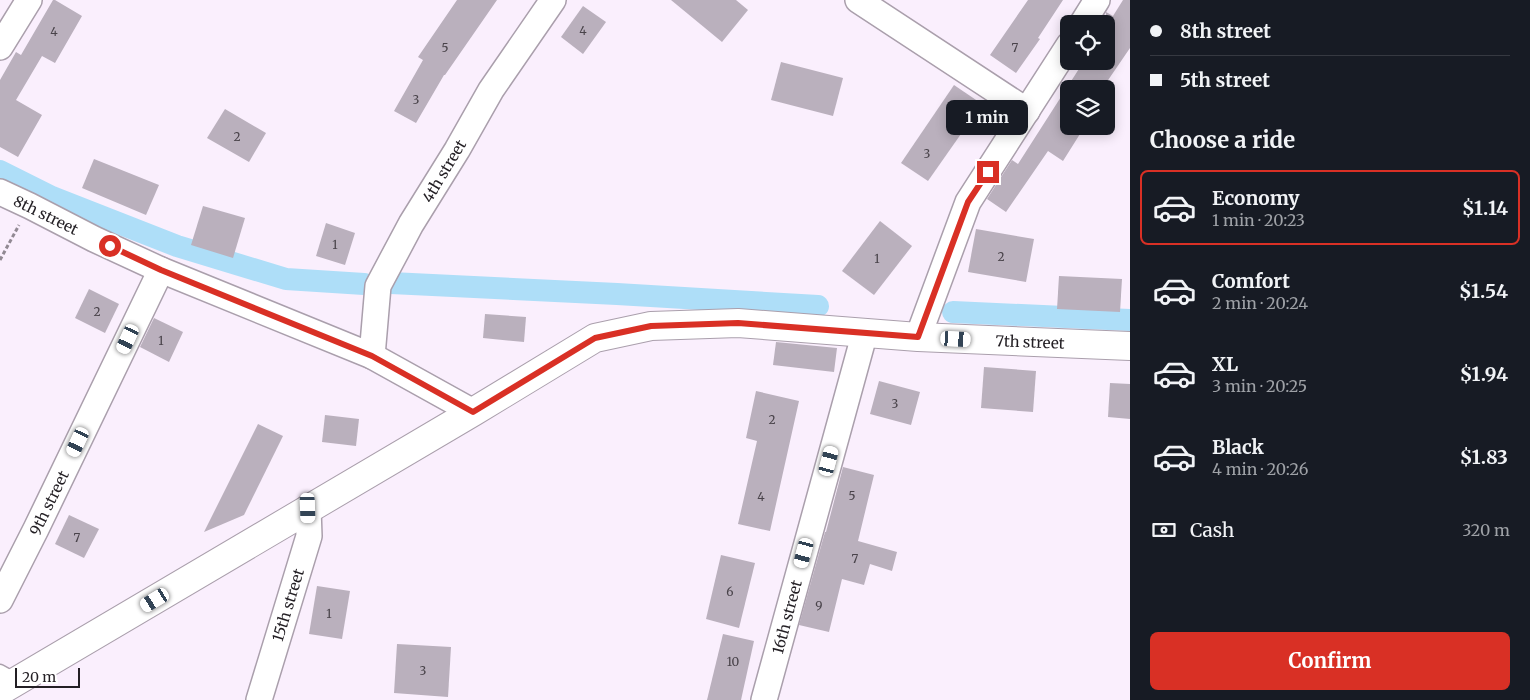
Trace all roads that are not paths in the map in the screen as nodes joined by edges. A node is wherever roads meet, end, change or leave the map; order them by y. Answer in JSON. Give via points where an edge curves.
{"nodes":[{"id":1,"x":29,"y":0,"type":"edge"},
{"id":2,"x":554,"y":0,"type":"edge"},
{"id":3,"x":858,"y":0,"type":"edge"},
{"id":4,"x":1097,"y":0,"type":"edge"},
{"id":5,"x":1088,"y":15,"type":"edge"},
{"id":6,"x":0,"y":47,"type":"edge"},
{"id":7,"x":1060,"y":58,"type":"edge"},
{"id":8,"x":1027,"y":110,"type":"junction"},
{"id":9,"x":0,"y":192,"type":"edge"},
{"id":10,"x":161,"y":270,"type":"junction"},
{"id":11,"x":865,"y":332,"type":"junction"},
{"id":12,"x":918,"y":337,"type":"junction"},
{"id":13,"x":1130,"y":346,"type":"edge"},
{"id":14,"x":372,"y":356,"type":"junction"},
{"id":15,"x":473,"y":412,"type":"junction"},
{"id":16,"x":308,"y":508,"type":"junction"},
{"id":17,"x":0,"y":600,"type":"edge"},
{"id":18,"x":6,"y":681,"type":"edge"},
{"id":19,"x":259,"y":700,"type":"edge"},
{"id":20,"x":764,"y":700,"type":"edge"}],
"edges":[{"from":1,"to":6,"type":"street"},
{"from":2,"to":14,"type":"street","name":"4th street","via":[[491,90],[378,286]]},
{"from":3,"to":8,"type":"street"},
{"from":4,"to":5,"type":"street"},
{"from":7,"to":8,"type":"street"},
{"from":8,"to":12,"type":"street","via":[[968,202]]},
{"from":9,"to":10,"type":"street","name":"8th street"},
{"from":10,"to":14,"type":"street","name":"8th street"},
{"from":10,"to":17,"type":"street","name":"9th street"},
{"from":11,"to":12,"type":"main road","name":"7th street"},
{"from":11,"to":15,"type":"main road","name":"7th street","via":[[738,323],[651,326],[595,338]]},
{"from":11,"to":20,"type":"street","name":"16th street"},
{"from":12,"to":13,"type":"main road","name":"7th street"},
{"from":14,"to":15,"type":"street","name":"8th street"},
{"from":15,"to":16,"type":"main road","name":"7th street"},
{"from":16,"to":18,"type":"main road","name":"7th street"},
{"from":16,"to":19,"type":"street","name":"15th street","via":[[309,536]]}]}
